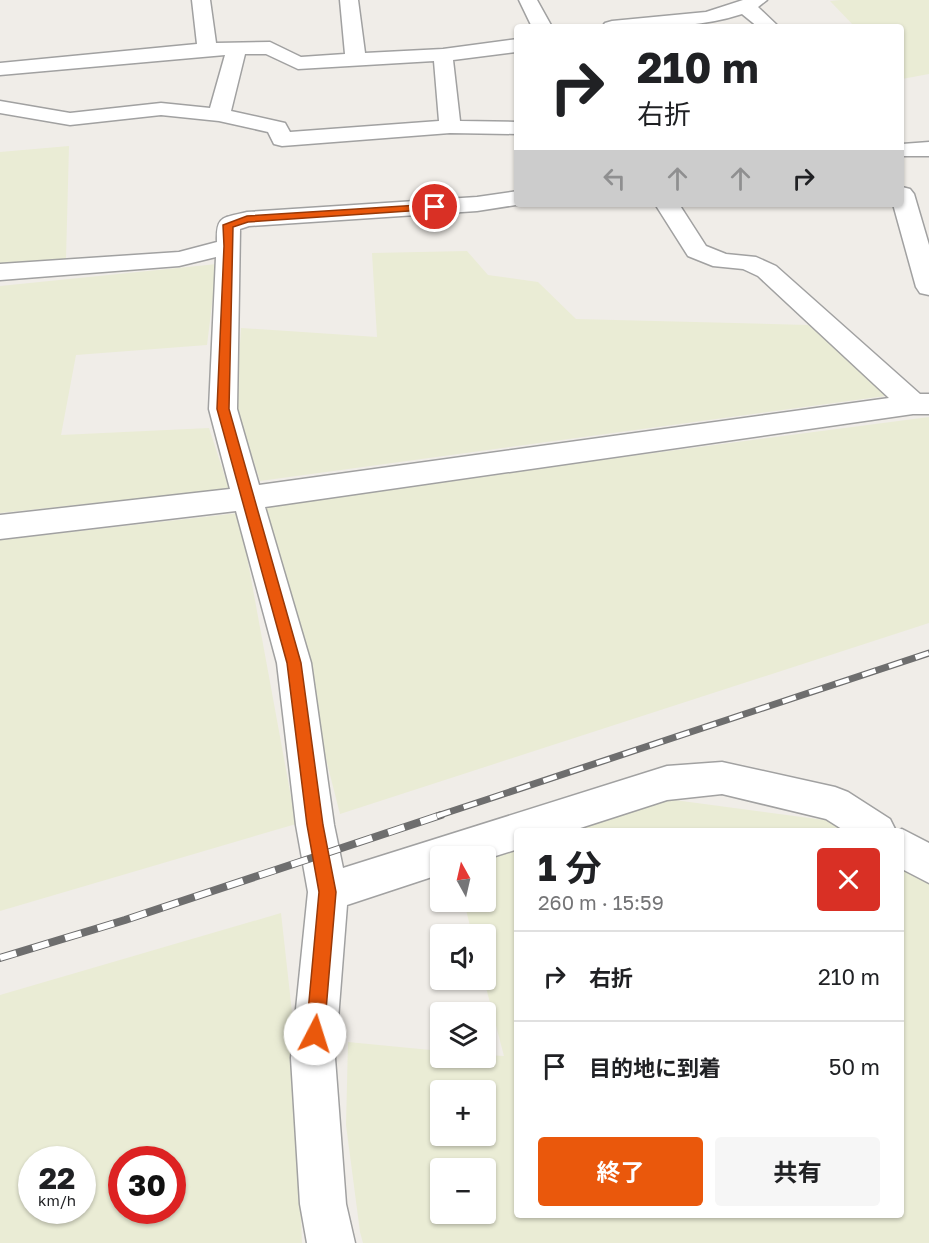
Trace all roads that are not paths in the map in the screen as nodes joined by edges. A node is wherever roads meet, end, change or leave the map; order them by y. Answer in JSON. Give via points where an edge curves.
{"nodes":[{"id":1,"x":201,"y":0,"type":"edge"},
{"id":2,"x":349,"y":0,"type":"edge"},
{"id":3,"x":528,"y":0,"type":"edge"},
{"id":4,"x":752,"y":4,"type":"edge"},
{"id":5,"x":540,"y":24,"type":"edge"},
{"id":6,"x":643,"y":24,"type":"edge"},
{"id":7,"x":766,"y":24,"type":"edge"},
{"id":8,"x":514,"y":46,"type":"edge"},
{"id":9,"x":236,"y":49,"type":"junction"},
{"id":10,"x":207,"y":50,"type":"junction"},
{"id":11,"x":442,"y":54,"type":"junction"},
{"id":12,"x":356,"y":60,"type":"junction"},
{"id":13,"x":0,"y":69,"type":"edge"},
{"id":14,"x":0,"y":107,"type":"edge"},
{"id":15,"x":219,"y":115,"type":"junction"},
{"id":16,"x":450,"y":127,"type":"junction"},
{"id":17,"x":514,"y":128,"type":"edge"},
{"id":18,"x":929,"y":149,"type":"edge"},
{"id":19,"x":904,"y":150,"type":"edge"},
{"id":20,"x":514,"y":199,"type":"edge"},
{"id":21,"x":904,"y":201,"type":"edge"},
{"id":22,"x":669,"y":207,"type":"edge"},
{"id":23,"x":229,"y":246,"type":"junction"},
{"id":24,"x":0,"y":272,"type":"edge"},
{"id":25,"x":929,"y":287,"type":"edge"},
{"id":26,"x":921,"y":404,"type":"edge"},
{"id":27,"x":249,"y":498,"type":"junction"},
{"id":28,"x":0,"y":526,"type":"edge"},
{"id":29,"x":527,"y":828,"type":"edge"},
{"id":30,"x":872,"y":828,"type":"edge"},
{"id":31,"x":514,"y":832,"type":"edge"},
{"id":32,"x":904,"y":848,"type":"edge"},
{"id":33,"x":929,"y":865,"type":"edge"},
{"id":34,"x":328,"y":892,"type":"junction"},
{"id":35,"x":331,"y":1243,"type":"edge"}],
"edges":[{"from":1,"to":10,"type":"street"},
{"from":2,"to":12,"type":"street"},
{"from":3,"to":5,"type":"street"},
{"from":4,"to":6,"type":"street","via":[[714,17]]},
{"from":4,"to":7,"type":"street"},
{"from":8,"to":11,"type":"street"},
{"from":9,"to":10,"type":"street"},
{"from":9,"to":12,"type":"street","via":[[270,48],[298,63]]},
{"from":9,"to":15,"type":"street"},
{"from":10,"to":13,"type":"street"},
{"from":11,"to":12,"type":"street"},
{"from":11,"to":16,"type":"street"},
{"from":14,"to":15,"type":"street","via":[[70,119],[161,110]]},
{"from":15,"to":16,"type":"street","via":[[278,128],[282,139]]},
{"from":16,"to":17,"type":"street"},
{"from":18,"to":19,"type":"street"},
{"from":20,"to":23,"type":"street","via":[[247,219],[228,225]]},
{"from":21,"to":25,"type":"street"},
{"from":22,"to":26,"type":"street","via":[[697,251],[722,261],[747,262],[767,271]]},
{"from":23,"to":24,"type":"street","via":[[179,259]]},
{"from":23,"to":27,"type":"street","via":[[223,409]]},
{"from":26,"to":27,"type":"street"},
{"from":27,"to":28,"type":"street"},
{"from":27,"to":34,"type":"street","via":[[294,663],[315,825]]},
{"from":29,"to":30,"type":"street","via":[[667,783],[722,778],[836,804]]},
{"from":31,"to":34,"type":"street"},
{"from":32,"to":33,"type":"street"},
{"from":34,"to":35,"type":"street","via":[[313,1058],[323,1203]]}]}
